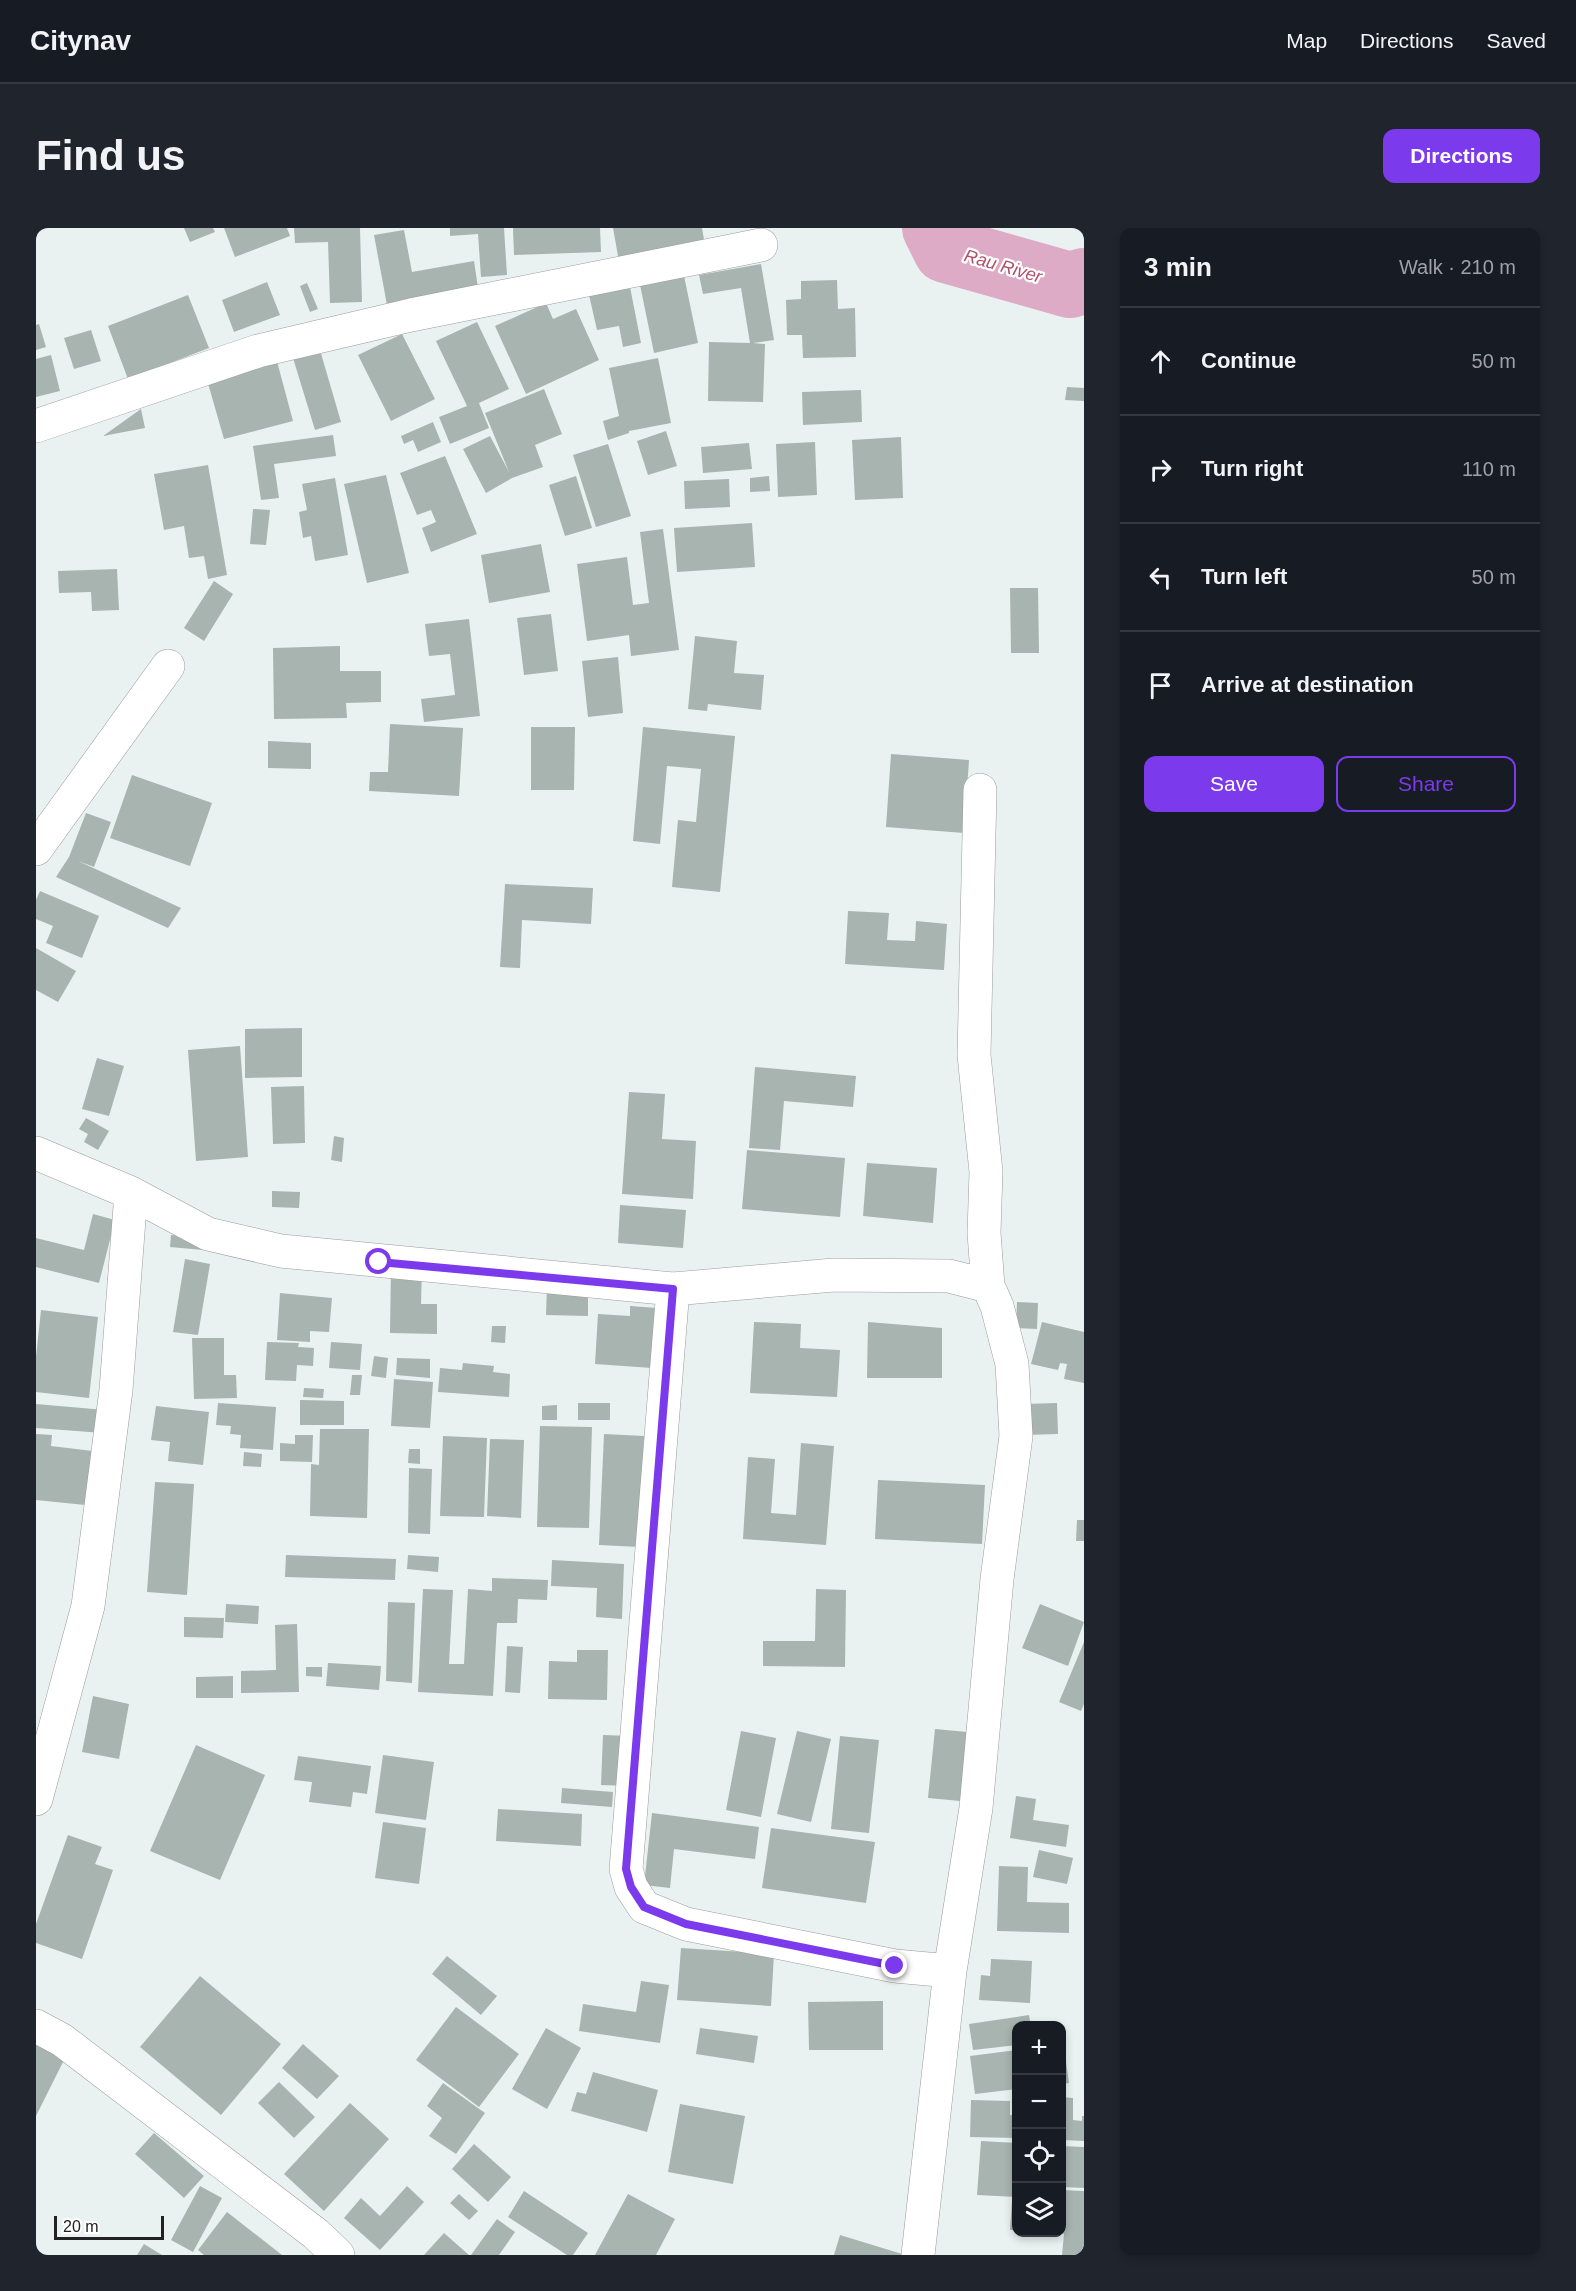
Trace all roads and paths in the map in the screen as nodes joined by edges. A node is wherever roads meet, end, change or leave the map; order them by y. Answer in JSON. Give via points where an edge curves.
{"nodes":[{"id":1,"x":761,"y":245,"type":"dead end"},
{"id":2,"x":36,"y":426,"type":"edge"},
{"id":3,"x":168,"y":666,"type":"dead end"},
{"id":4,"x":980,"y":790,"type":"dead end"},
{"id":5,"x":36,"y":849,"type":"edge"},
{"id":6,"x":36,"y":1153,"type":"edge"},
{"id":7,"x":131,"y":1193,"type":"junction"},
{"id":8,"x":988,"y":1286,"type":"junction"},
{"id":9,"x":673,"y":1289,"type":"junction"},
{"id":10,"x":36,"y":1799,"type":"edge"},
{"id":11,"x":950,"y":1971,"type":"junction"},
{"id":12,"x":36,"y":2026,"type":"edge"},
{"id":13,"x":338,"y":2255,"type":"edge"},
{"id":14,"x":918,"y":2255,"type":"edge"}],
"edges":[{"from":1,"to":2,"type":"street","via":[[411,315],[258,351]]},
{"from":3,"to":5,"type":"street"},
{"from":4,"to":8,"type":"street","via":[[974,1055],[986,1172],[984,1233]]},
{"from":6,"to":7,"type":"street"},
{"from":7,"to":9,"type":"street","via":[[208,1234],[280,1251]]},
{"from":7,"to":10,"type":"street","via":[[116,1390],[88,1606]]},
{"from":8,"to":9,"type":"street","via":[[949,1276],[834,1275]]},
{"from":8,"to":11,"type":"street","via":[[1012,1364],[1016,1436],[997,1580],[976,1808]]},
{"from":9,"to":11,"type":"street","via":[[626,1869],[631,1887],[644,1907],[686,1924],[895,1966]]},
{"from":11,"to":14,"type":"street"},
{"from":12,"to":13,"type":"street","via":[[62,2040],[316,2234]]}]}
